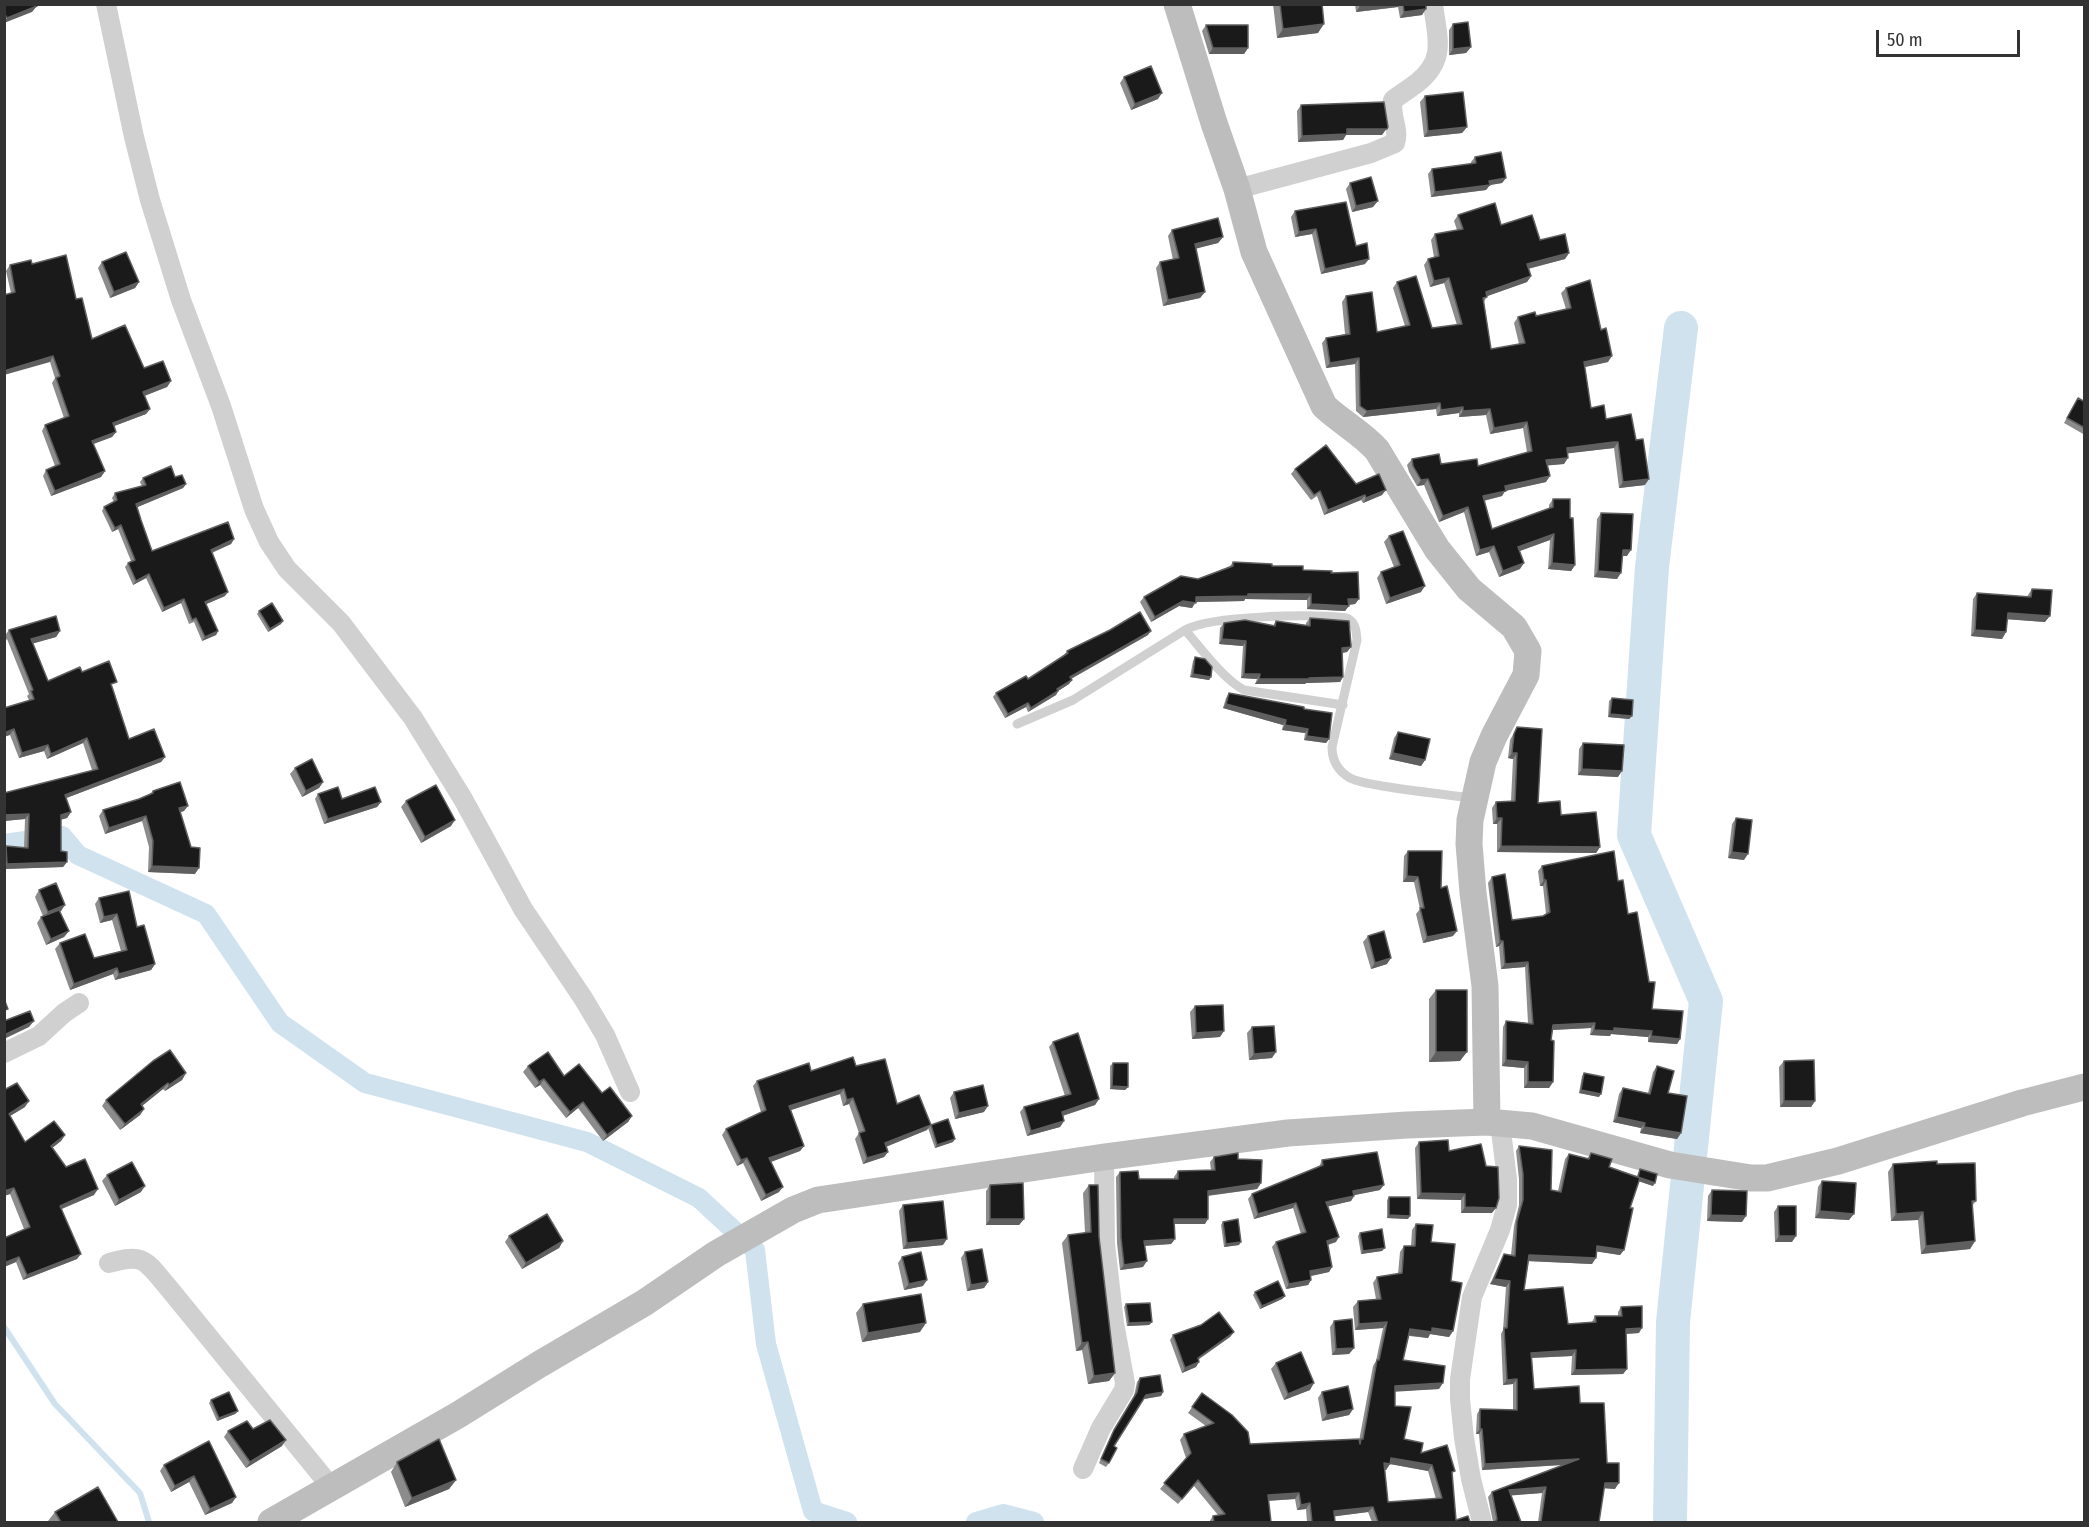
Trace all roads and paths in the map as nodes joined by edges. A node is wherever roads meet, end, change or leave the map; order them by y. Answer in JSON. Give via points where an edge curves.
{"nodes":[{"id":1,"x":105,"y":4,"type":"edge"},
{"id":2,"x":1177,"y":4,"type":"edge"},
{"id":3,"x":1433,"y":4,"type":"edge"},
{"id":4,"x":1237,"y":189,"type":"junction"},
{"id":5,"x":1185,"y":630,"type":"junction"},
{"id":6,"x":1343,"y":705,"type":"junction"},
{"id":7,"x":1017,"y":724,"type":"dead end"},
{"id":8,"x":1474,"y":798,"type":"junction"},
{"id":9,"x":79,"y":1003,"type":"dead end"},
{"id":10,"x":4,"y":1053,"type":"edge"},
{"id":11,"x":2085,"y":1087,"type":"edge"},
{"id":12,"x":630,"y":1092,"type":"dead end"},
{"id":13,"x":1493,"y":1123,"type":"junction"},
{"id":14,"x":1104,"y":1157,"type":"junction"},
{"id":15,"x":109,"y":1263,"type":"dead end"},
{"id":16,"x":1083,"y":1469,"type":"dead end"},
{"id":17,"x":332,"y":1488,"type":"junction"},
{"id":18,"x":271,"y":1522,"type":"edge"},
{"id":19,"x":1482,"y":1522,"type":"edge"}],
"edges":[{"from":1,"to":12,"type":"street","via":[[150,200],[181,300],[269,542],[287,569],[341,623],[413,718],[523,909],[583,998]]},
{"from":2,"to":4,"type":"main road"},
{"from":3,"to":4,"type":"street","via":[[1437,60],[1429,72],[1393,100],[1398,136],[1395,143]]},
{"from":4,"to":8,"type":"main road","via":[[1254,252],[1324,406],[1377,450],[1437,549],[1469,589],[1514,627],[1526,645],[1526,675],[1483,762]]},
{"from":5,"to":6,"type":"lane","via":[[1244,690]]},
{"from":5,"to":6,"type":"lane","via":[[1221,620],[1347,618],[1353,621],[1356,640]]},
{"from":5,"to":7,"type":"lane","via":[[1073,700]]},
{"from":6,"to":8,"type":"lane","via":[[1332,754],[1340,770],[1349,777],[1404,790]]},
{"from":8,"to":13,"type":"main road","via":[[1469,844],[1485,986]]},
{"from":9,"to":10,"type":"street","via":[[39,1036]]},
{"from":11,"to":13,"type":"main road","via":[[1767,1179],[1670,1165],[1532,1126]]},
{"from":13,"to":14,"type":"main road","via":[[1288,1133]]},
{"from":13,"to":19,"type":"street","via":[[1507,1179],[1507,1206],[1472,1297],[1460,1379],[1464,1438]]},
{"from":14,"to":16,"type":"street","via":[[1105,1244],[1125,1383]]},
{"from":14,"to":17,"type":"main road","via":[[818,1200],[793,1210]]},
{"from":15,"to":17,"type":"street","via":[[133,1257],[145,1262]]},
{"from":17,"to":18,"type":"main road"}]}
